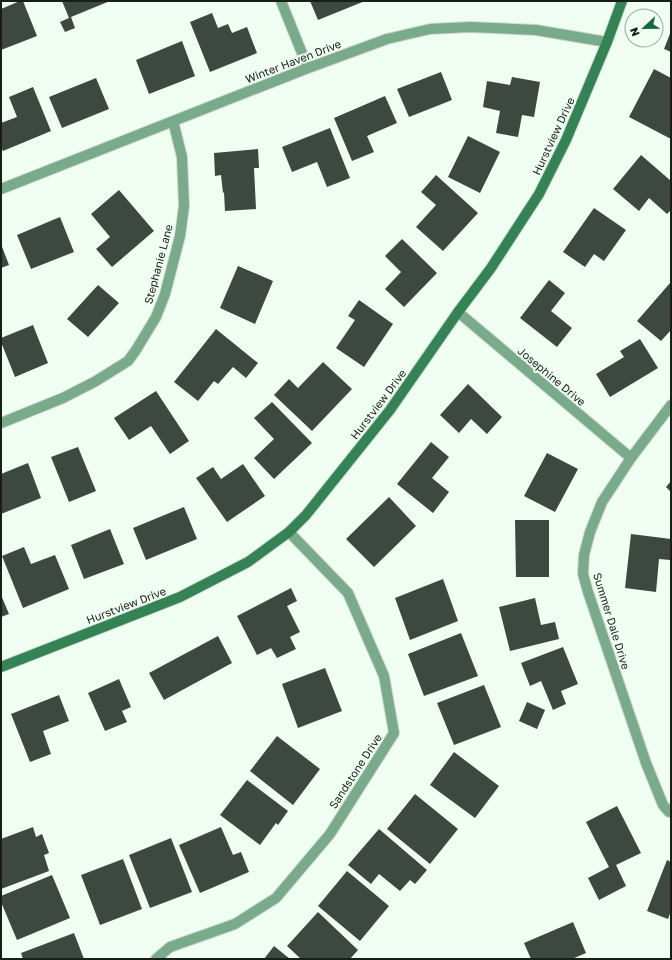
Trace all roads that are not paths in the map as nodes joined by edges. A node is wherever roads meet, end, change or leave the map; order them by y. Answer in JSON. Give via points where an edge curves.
{"nodes":[{"id":1,"x":281,"y":1,"type":"edge"},
{"id":2,"x":622,"y":1,"type":"edge"},
{"id":3,"x":607,"y":42,"type":"junction"},
{"id":4,"x":308,"y":68,"type":"junction"},
{"id":5,"x":173,"y":121,"type":"junction"},
{"id":6,"x":1,"y":190,"type":"edge"},
{"id":7,"x":458,"y":312,"type":"junction"},
{"id":8,"x":671,"y":404,"type":"edge"},
{"id":9,"x":1,"y":423,"type":"edge"},
{"id":10,"x":631,"y":458,"type":"junction"},
{"id":11,"x":289,"y":532,"type":"junction"},
{"id":12,"x":1,"y":667,"type":"edge"},
{"id":13,"x":670,"y":812,"type":"edge"},
{"id":14,"x":156,"y":959,"type":"edge"}],
"edges":[{"from":1,"to":4,"type":"street"},
{"from":2,"to":3,"type":"street","name":"Hurstview Drive"},
{"from":3,"to":4,"type":"street","name":"Winter Haven Drive","via":[[536,30],[470,27],[430,29],[387,40]]},
{"from":3,"to":7,"type":"street","name":"Hurstview Drive","via":[[566,140],[539,194],[491,268]]},
{"from":4,"to":5,"type":"street","name":"Winter Haven Drive"},
{"from":5,"to":6,"type":"street","name":"Winter Haven Drive"},
{"from":5,"to":9,"type":"street","name":"Stephanie Lane","via":[[182,157],[184,206],[180,236],[165,294],[156,317],[128,361],[63,398]]},
{"from":7,"to":10,"type":"street","name":"Josephine Drive"},
{"from":7,"to":11,"type":"street","name":"Hurstview Drive","via":[[390,410],[306,515]]},
{"from":8,"to":10,"type":"street","name":"Summer Dale Drive"},
{"from":10,"to":13,"type":"street","name":"Summer Dale Drive","via":[[602,502],[590,532],[584,555],[583,574],[646,763],[663,805]]},
{"from":11,"to":12,"type":"street","name":"Hurstview Drive","via":[[248,562],[180,597]]},
{"from":11,"to":14,"type":"street","name":"Sandstone Drive","via":[[348,593],[384,676],[394,733],[330,834],[276,898],[235,924],[170,947]]}]}
